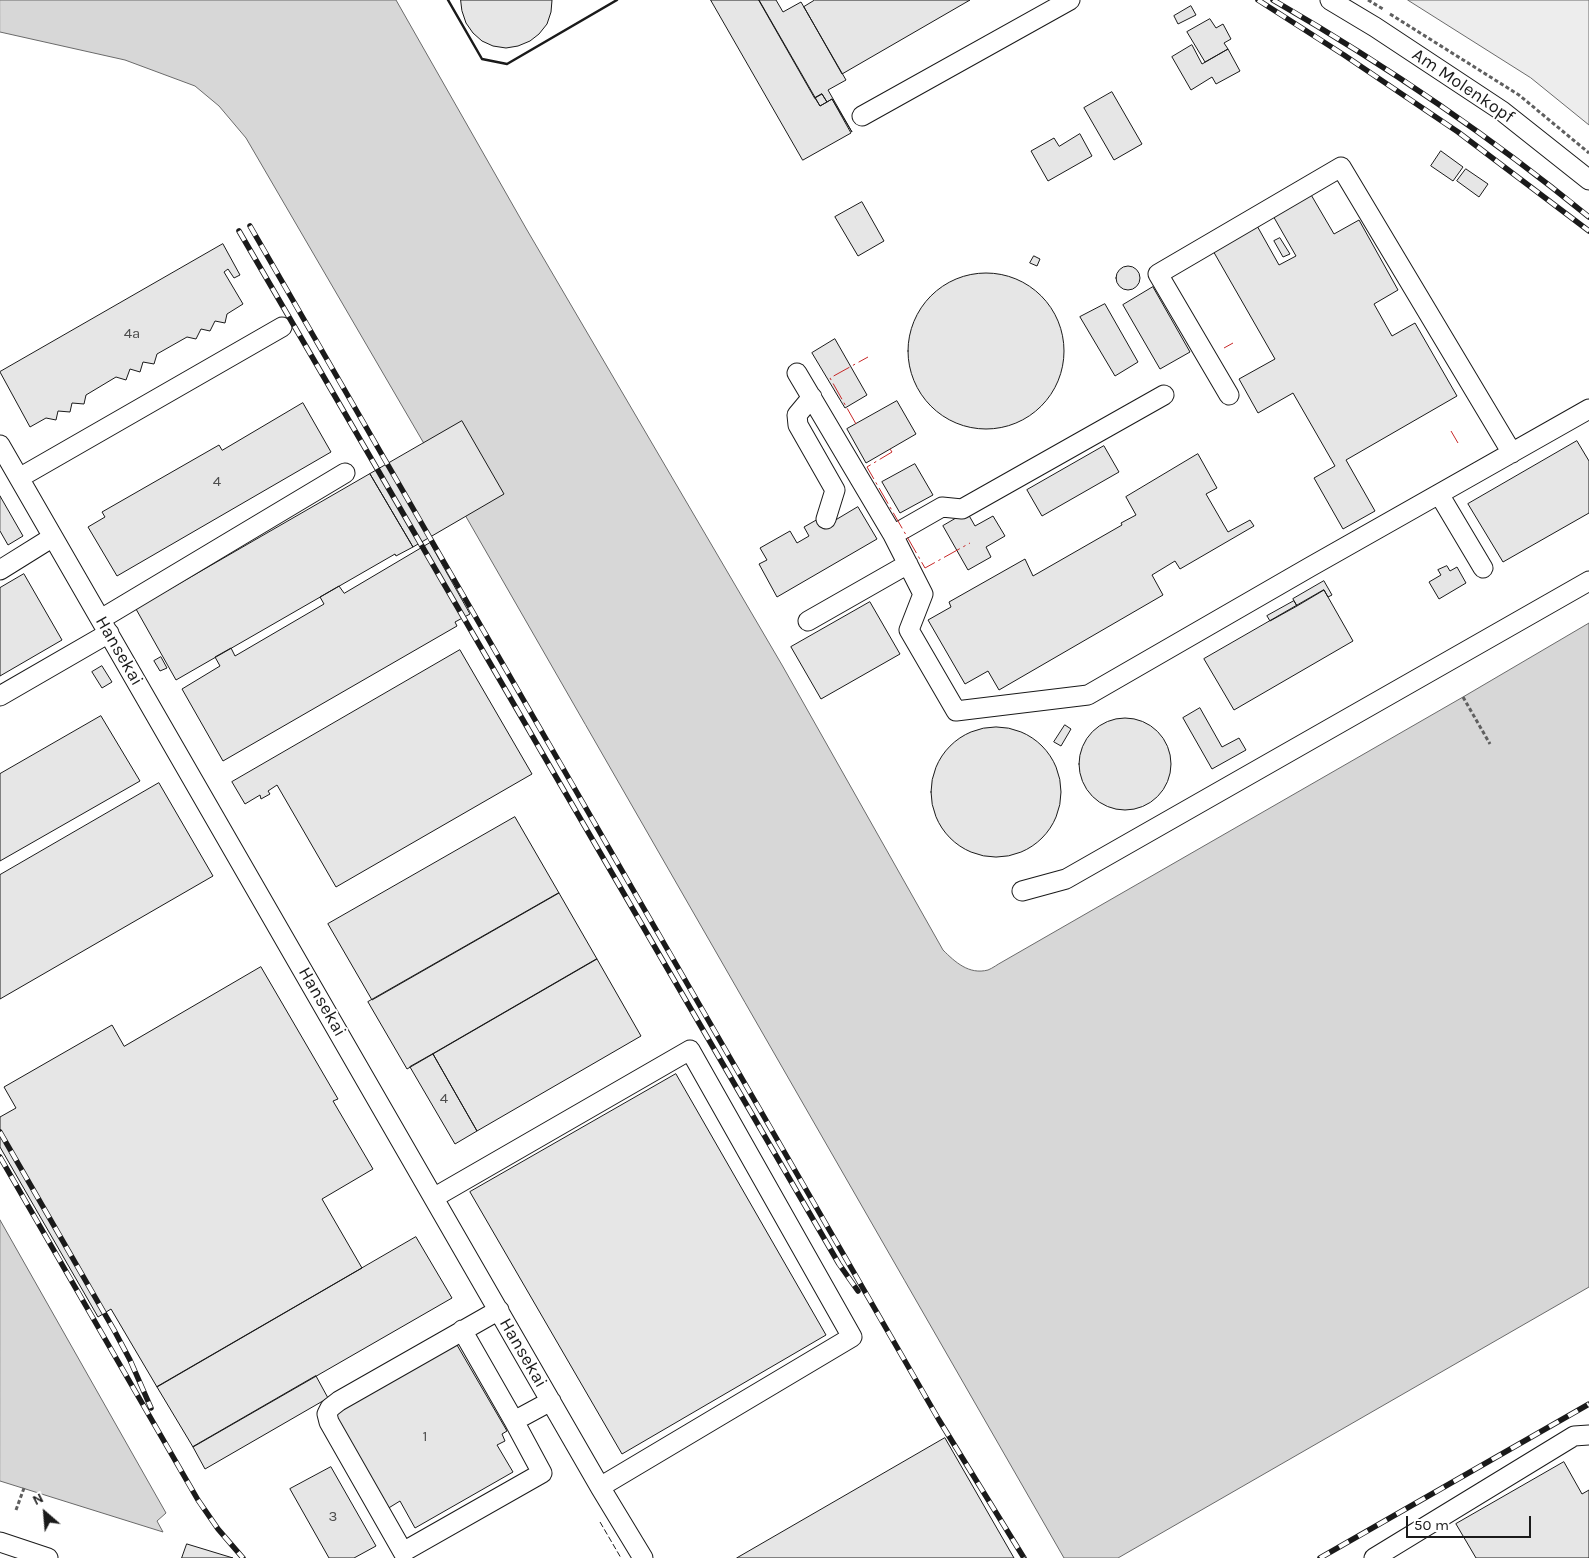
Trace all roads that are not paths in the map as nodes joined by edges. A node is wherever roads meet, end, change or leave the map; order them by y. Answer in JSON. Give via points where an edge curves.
{"nodes":[{"id":1,"x":1070,"y":0,"type":"edge"},
{"id":2,"x":1330,"y":0,"type":"edge"},
{"id":3,"x":862,"y":116,"type":"dead end"},
{"id":4,"x":1589,"y":180,"type":"edge"},
{"id":5,"x":282,"y":327,"type":"dead end"},
{"id":6,"x":797,"y":373,"type":"dead end"},
{"id":7,"x":1164,"y":395,"type":"dead end"},
{"id":8,"x":1229,"y":396,"type":"dead end"},
{"id":9,"x":812,"y":397,"type":"junction"},
{"id":10,"x":1589,"y":409,"type":"edge"},
{"id":11,"x":0,"y":445,"type":"edge"},
{"id":12,"x":1512,"y":453,"type":"junction"},
{"id":13,"x":345,"y":473,"type":"dead end"},
{"id":14,"x":19,"y":478,"type":"junction"},
{"id":15,"x":1439,"y":494,"type":"junction"},
{"id":16,"x":826,"y":519,"type":"dead end"},
{"id":17,"x":893,"y":535,"type":"junction"},
{"id":18,"x":53,"y":537,"type":"junction"},
{"id":19,"x":908,"y":564,"type":"junction"},
{"id":20,"x":1483,"y":568,"type":"dead end"},
{"id":21,"x":0,"y":570,"type":"edge"},
{"id":22,"x":1589,"y":581,"type":"edge"},
{"id":23,"x":808,"y":621,"type":"dead end"},
{"id":24,"x":105,"y":626,"type":"junction"},
{"id":25,"x":0,"y":696,"type":"edge"},
{"id":26,"x":1022,"y":891,"type":"dead end"},
{"id":27,"x":435,"y":1198,"type":"junction"},
{"id":28,"x":499,"y":1310,"type":"junction"},
{"id":29,"x":462,"y":1330,"type":"junction"},
{"id":30,"x":551,"y":1401,"type":"junction"},
{"id":31,"x":514,"y":1421,"type":"junction"},
{"id":32,"x":1589,"y":1435,"type":"edge"},
{"id":33,"x":600,"y":1488,"type":"junction"},
{"id":34,"x":0,"y":1542,"type":"edge"},
{"id":35,"x":48,"y":1558,"type":"edge"},
{"id":36,"x":643,"y":1558,"type":"edge"},
{"id":37,"x":1374,"y":1558,"type":"edge"}],
"edges":[{"from":1,"to":3,"type":"street"},
{"from":2,"to":4,"type":"street","name":"Am Molenkopf","via":[[1502,111]]},
{"from":5,"to":14,"type":"street"},
{"from":6,"to":9,"type":"street"},
{"from":7,"to":17,"type":"street","via":[[962,508],[942,507]]},
{"from":8,"to":12,"type":"street","via":[[1158,274],[1341,167]]},
{"from":9,"to":16,"type":"street","via":[[797,415],[798,425],[835,490]]},
{"from":9,"to":17,"type":"street"},
{"from":10,"to":12,"type":"street"},
{"from":11,"to":14,"type":"street","name":"Hansekai"},
{"from":12,"to":15,"type":"street"},
{"from":13,"to":24,"type":"street"},
{"from":14,"to":18,"type":"street","name":"Hansekai"},
{"from":15,"to":19,"type":"street","via":[[1088,695],[956,711],[909,630],[923,594]]},
{"from":15,"to":20,"type":"street"},
{"from":17,"to":19,"type":"street"},
{"from":18,"to":21,"type":"street"},
{"from":18,"to":24,"type":"street","name":"Hansekai"},
{"from":19,"to":23,"type":"street"},
{"from":22,"to":26,"type":"street","via":[[1066,879]]},
{"from":24,"to":25,"type":"street"},
{"from":24,"to":27,"type":"street","name":"Hansekai"},
{"from":27,"to":28,"type":"street","name":"Hansekai"},
{"from":27,"to":33,"type":"street","via":[[690,1050],[852,1337]]},
{"from":28,"to":29,"type":"street"},
{"from":28,"to":30,"type":"street","name":"Hansekai"},
{"from":29,"to":31,"type":"street"},
{"from":29,"to":31,"type":"street","via":[[339,1401],[327,1414],[404,1552],[542,1473]]},
{"from":30,"to":31,"type":"street"},
{"from":30,"to":33,"type":"street","name":"Hansekai"},
{"from":32,"to":37,"type":"street","via":[[1574,1436]]},
{"from":33,"to":36,"type":"street","name":"Hansekai"},
{"from":34,"to":35,"type":"street"}]}
